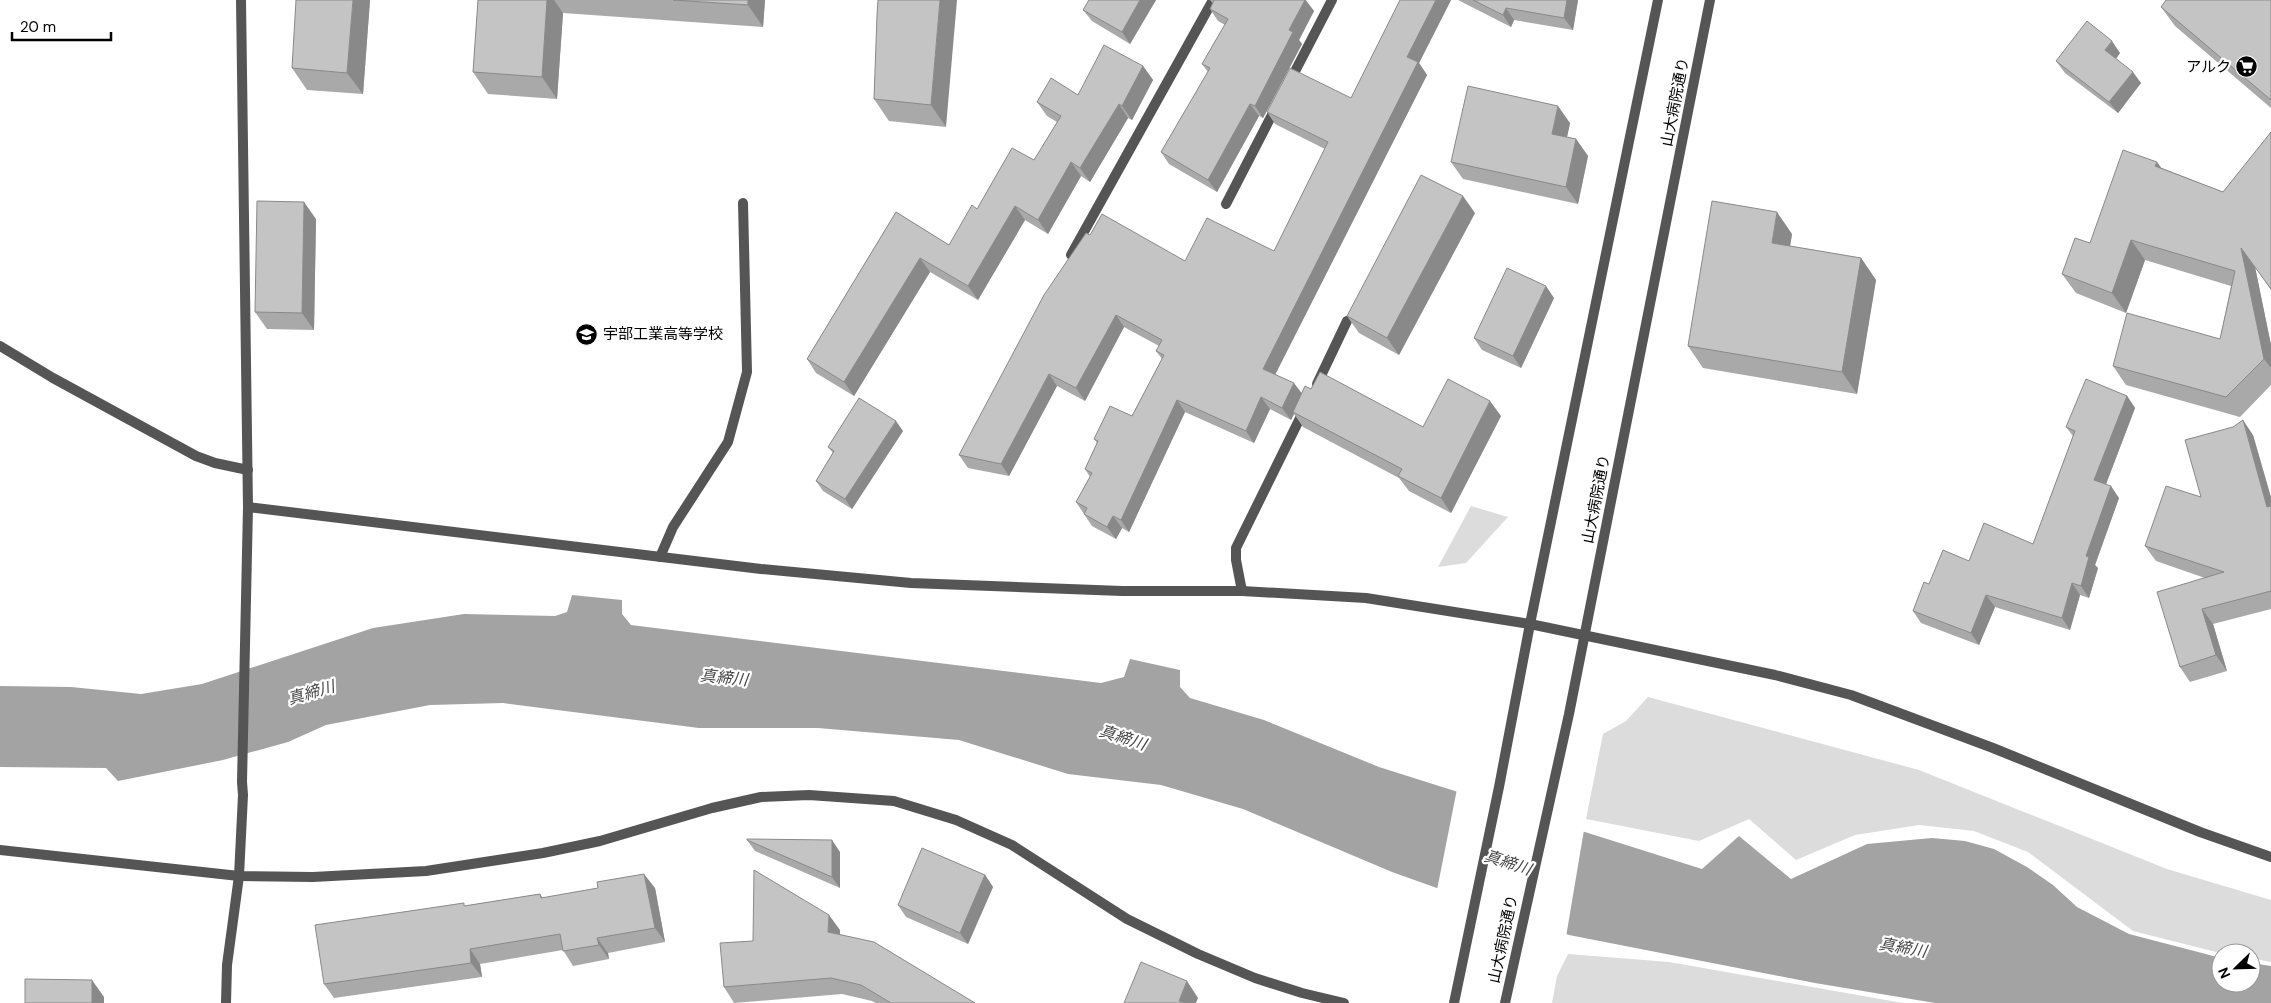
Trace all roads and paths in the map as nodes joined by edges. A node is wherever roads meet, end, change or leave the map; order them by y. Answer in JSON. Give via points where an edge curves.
{"nodes":[{"id":1,"x":241,"y":0,"type":"edge"},
{"id":2,"x":1213,"y":0,"type":"edge"},
{"id":3,"x":1332,"y":0,"type":"edge"},
{"id":4,"x":1658,"y":0,"type":"edge"},
{"id":5,"x":1710,"y":0,"type":"edge"},
{"id":6,"x":743,"y":203,"type":"dead end"},
{"id":7,"x":1226,"y":204,"type":"dead end"},
{"id":8,"x":1071,"y":255,"type":"edge"},
{"id":9,"x":1347,"y":321,"type":"dead end"},
{"id":10,"x":0,"y":346,"type":"edge"},
{"id":11,"x":248,"y":470,"type":"junction"},
{"id":12,"x":248,"y":507,"type":"junction"},
{"id":13,"x":660,"y":557,"type":"junction"},
{"id":14,"x":1242,"y":591,"type":"junction"},
{"id":15,"x":1530,"y":624,"type":"junction"},
{"id":16,"x":1585,"y":634,"type":"junction"},
{"id":17,"x":0,"y":850,"type":"edge"},
{"id":18,"x":2271,"y":857,"type":"edge"},
{"id":19,"x":240,"y":876,"type":"junction"},
{"id":20,"x":226,"y":1003,"type":"edge"},
{"id":21,"x":1344,"y":1003,"type":"edge"},
{"id":22,"x":1454,"y":1003,"type":"edge"},
{"id":23,"x":1505,"y":1003,"type":"edge"}],
"edges":[{"from":1,"to":11,"type":"street"},
{"from":2,"to":8,"type":"street"},
{"from":3,"to":7,"type":"street"},
{"from":4,"to":15,"type":"street"},
{"from":5,"to":16,"type":"street","name":"山大病院通り"},
{"from":6,"to":13,"type":"street","via":[[747,372],[728,442],[673,527]]},
{"from":9,"to":14,"type":"street","via":[[1236,548]]},
{"from":10,"to":11,"type":"street","via":[[196,456]]},
{"from":11,"to":12,"type":"street"},
{"from":12,"to":13,"type":"street"},
{"from":12,"to":19,"type":"street"},
{"from":13,"to":14,"type":"street","via":[[911,583],[1122,591]]},
{"from":14,"to":15,"type":"street","via":[[1366,598]]},
{"from":15,"to":16,"type":"street"},
{"from":15,"to":22,"type":"street","via":[[1500,787]]},
{"from":16,"to":18,"type":"street","via":[[1776,675],[1851,695]]},
{"from":16,"to":23,"type":"street","name":"山大病院通り"},
{"from":17,"to":19,"type":"street"},
{"from":19,"to":20,"type":"street","via":[[227,965]]},
{"from":19,"to":21,"type":"street","via":[[426,871],[475,864],[600,841],[761,797],[809,795],[894,801],[956,820],[1012,845],[1127,919],[1198,954],[1254,978]]}]}
